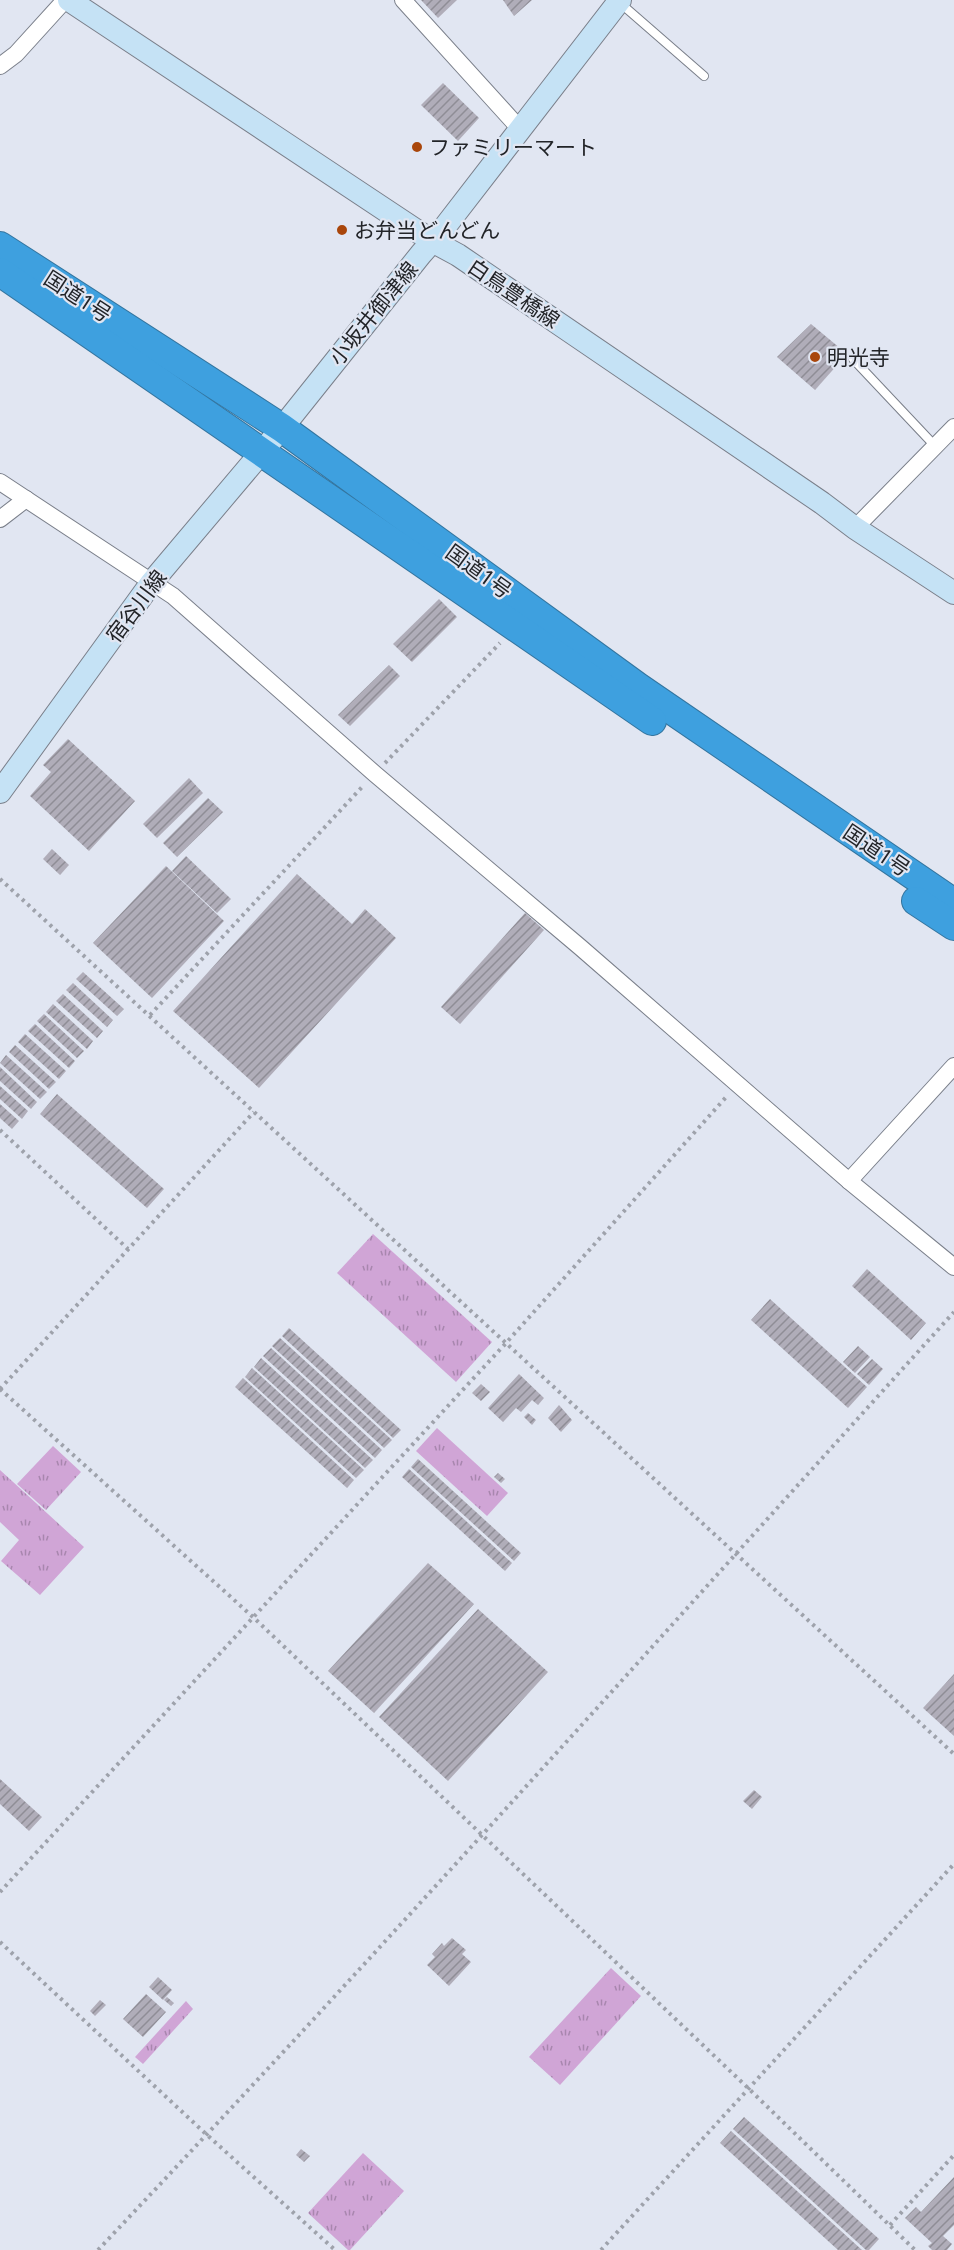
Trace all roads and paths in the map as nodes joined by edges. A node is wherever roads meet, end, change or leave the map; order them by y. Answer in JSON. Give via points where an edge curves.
{"nodes":[{"id":1,"x":67,"y":0,"type":"edge"},
{"id":2,"x":404,"y":0,"type":"edge"},
{"id":3,"x":619,"y":1,"type":"edge"},
{"id":4,"x":0,"y":66,"type":"edge"},
{"id":5,"x":704,"y":76,"type":"dead end"},
{"id":6,"x":520,"y":129,"type":"junction"},
{"id":7,"x":432,"y":241,"type":"junction"},
{"id":8,"x":0,"y":246,"type":"edge"},
{"id":9,"x":0,"y":273,"type":"edge"},
{"id":10,"x":853,"y":359,"type":"dead end"},
{"id":11,"x":954,"y":427,"type":"edge"},
{"id":12,"x":282,"y":429,"type":"junction"},
{"id":13,"x":935,"y":446,"type":"junction"},
{"id":14,"x":260,"y":453,"type":"junction"},
{"id":15,"x":0,"y":482,"type":"edge"},
{"id":16,"x":26,"y":499,"type":"junction"},
{"id":17,"x":0,"y":519,"type":"edge"},
{"id":18,"x":855,"y":528,"type":"junction"},
{"id":19,"x":152,"y":582,"type":"junction"},
{"id":20,"x":954,"y":593,"type":"edge"},
{"id":21,"x":515,"y":627,"type":"junction"},
{"id":22,"x":375,"y":774,"type":"junction"},
{"id":23,"x":0,"y":792,"type":"edge"},
{"id":24,"x":0,"y":879,"type":"edge"},
{"id":25,"x":954,"y":903,"type":"edge"},
{"id":26,"x":954,"y":926,"type":"edge"},
{"id":27,"x":150,"y":1015,"type":"junction"},
{"id":28,"x":954,"y":1066,"type":"edge"},
{"id":29,"x":738,"y":1084,"type":"junction"},
{"id":30,"x":254,"y":1112,"type":"junction"},
{"id":31,"x":0,"y":1130,"type":"edge"},
{"id":32,"x":849,"y":1181,"type":"junction"},
{"id":33,"x":128,"y":1249,"type":"junction"},
{"id":34,"x":954,"y":1267,"type":"edge"},
{"id":35,"x":954,"y":1312,"type":"edge"},
{"id":36,"x":506,"y":1343,"type":"junction"},
{"id":37,"x":0,"y":1389,"type":"edge"},
{"id":38,"x":736,"y":1553,"type":"junction"},
{"id":39,"x":253,"y":1617,"type":"junction"},
{"id":40,"x":954,"y":1754,"type":"edge"},
{"id":41,"x":483,"y":1834,"type":"junction"},
{"id":42,"x":954,"y":1864,"type":"edge"},
{"id":43,"x":0,"y":1892,"type":"edge"},
{"id":44,"x":0,"y":1942,"type":"edge"},
{"id":45,"x":748,"y":2088,"type":"junction"},
{"id":46,"x":207,"y":2135,"type":"junction"},
{"id":47,"x":954,"y":2155,"type":"edge"},
{"id":48,"x":890,"y":2225,"type":"junction"},
{"id":49,"x":98,"y":2250,"type":"edge"},
{"id":50,"x":335,"y":2250,"type":"edge"},
{"id":51,"x":601,"y":2250,"type":"edge"},
{"id":52,"x":915,"y":2250,"type":"edge"}],
"edges":[{"from":1,"to":4,"type":"street"},
{"from":1,"to":7,"type":"main road","name":"白鳥豊橋線"},
{"from":2,"to":6,"type":"street"},
{"from":3,"to":5,"type":"lane"},
{"from":3,"to":6,"type":"main road","name":"小坂井御津線"},
{"from":6,"to":7,"type":"main road","name":"小坂井御津線"},
{"from":7,"to":12,"type":"main road","name":"小坂井御津線"},
{"from":7,"to":18,"type":"main road","name":"白鳥豊橋線","via":[[537,308]]},
{"from":8,"to":12,"type":"highway","name":"国道1号"},
{"from":9,"to":14,"type":"highway","name":"国道1号"},
{"from":10,"to":13,"type":"lane"},
{"from":11,"to":13,"type":"street"},
{"from":12,"to":14,"type":"main road","name":"宿谷川線"},
{"from":12,"to":25,"type":"highway","name":"国道1号","via":[[638,687]]},
{"from":13,"to":18,"type":"street"},
{"from":14,"to":19,"type":"main road","name":"宿谷川線"},
{"from":14,"to":21,"type":"highway","name":"国道1号"},
{"from":15,"to":16,"type":"street"},
{"from":16,"to":17,"type":"street"},
{"from":16,"to":19,"type":"street"},
{"from":18,"to":20,"type":"main road","name":"白鳥豊橋線"},
{"from":19,"to":22,"type":"street","via":[[173,596]]},
{"from":19,"to":23,"type":"main road","name":"宿谷川線"},
{"from":21,"to":22,"type":"path"},
{"from":21,"to":26,"type":"highway","name":"国道1号"},
{"from":22,"to":27,"type":"path"},
{"from":22,"to":29,"type":"street"},
{"from":24,"to":27,"type":"path"},
{"from":27,"to":30,"type":"path"},
{"from":28,"to":32,"type":"street"},
{"from":29,"to":32,"type":"street"},
{"from":29,"to":36,"type":"path"},
{"from":30,"to":33,"type":"path"},
{"from":30,"to":36,"type":"path"},
{"from":31,"to":33,"type":"path"},
{"from":32,"to":34,"type":"street"},
{"from":33,"to":37,"type":"path"},
{"from":35,"to":38,"type":"path"},
{"from":36,"to":38,"type":"path"},
{"from":36,"to":39,"type":"path"},
{"from":37,"to":39,"type":"path"},
{"from":38,"to":40,"type":"path"},
{"from":38,"to":41,"type":"path"},
{"from":39,"to":41,"type":"path"},
{"from":39,"to":43,"type":"path"},
{"from":41,"to":45,"type":"path"},
{"from":41,"to":46,"type":"path"},
{"from":42,"to":45,"type":"path"},
{"from":44,"to":46,"type":"path"},
{"from":45,"to":48,"type":"path"},
{"from":45,"to":51,"type":"path"},
{"from":46,"to":49,"type":"path"},
{"from":46,"to":50,"type":"path"},
{"from":47,"to":48,"type":"path"},
{"from":48,"to":52,"type":"path"}]}
